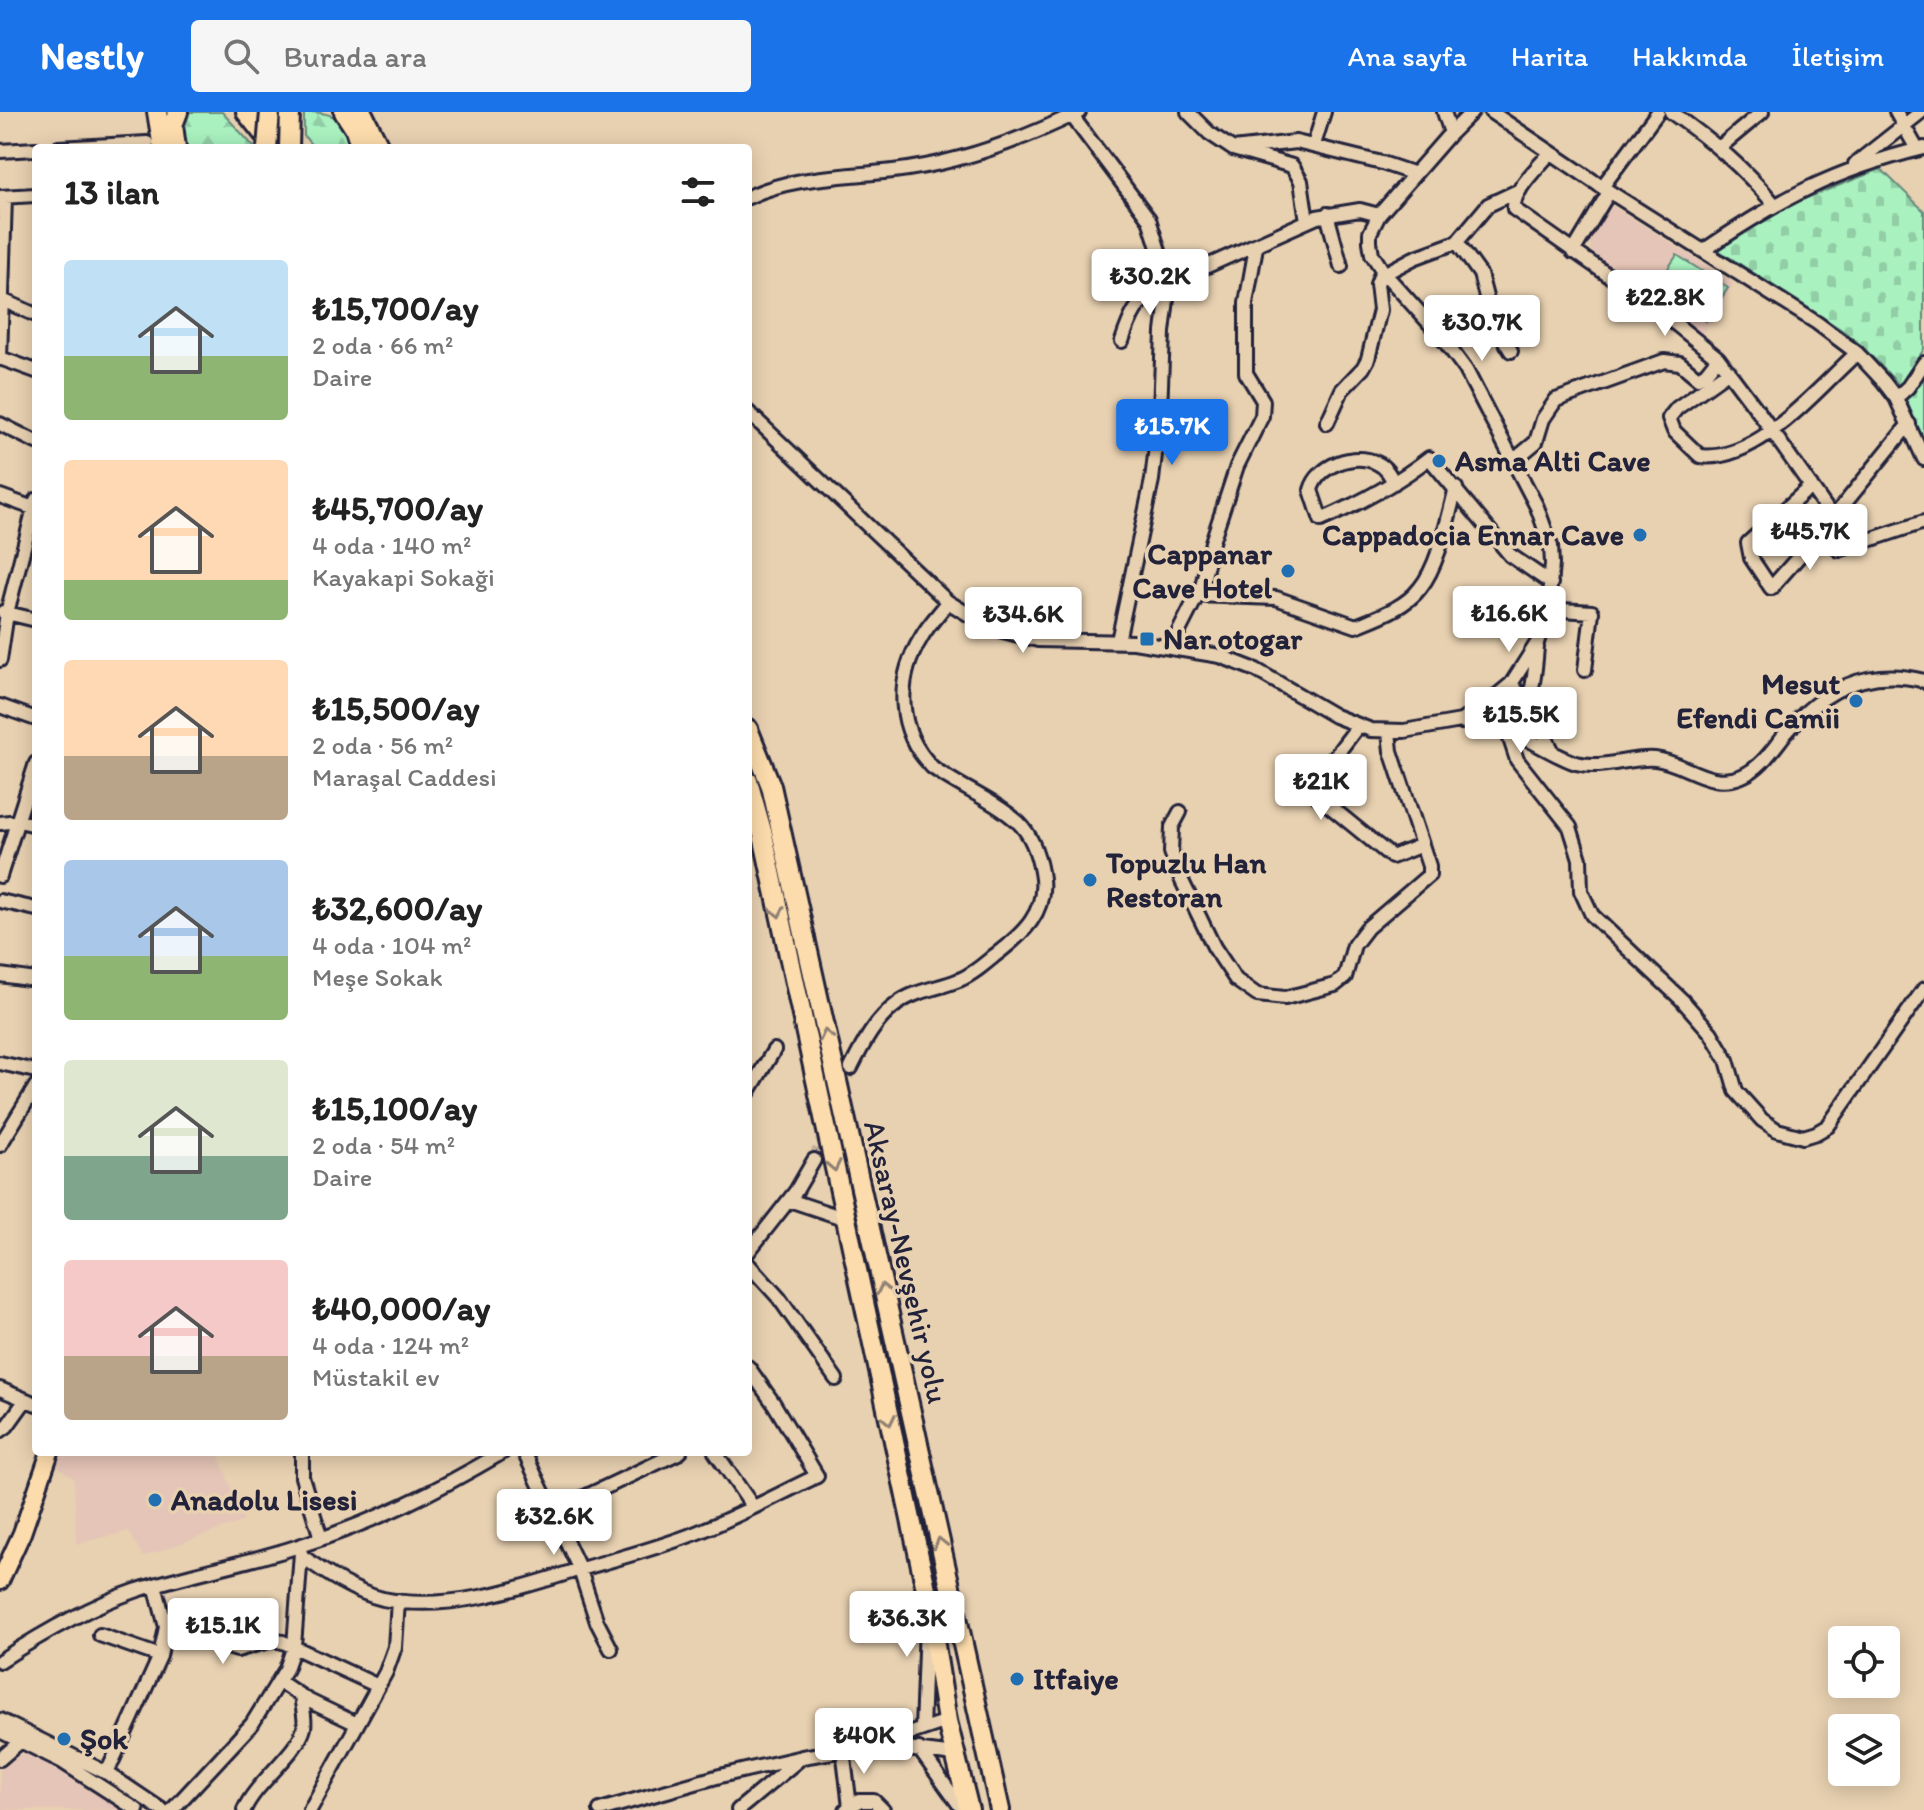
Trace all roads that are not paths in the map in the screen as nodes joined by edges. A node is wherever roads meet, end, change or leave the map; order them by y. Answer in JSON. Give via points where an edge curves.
{"nodes":[{"id":1,"x":157,"y":112,"type":"edge"},
{"id":2,"x":178,"y":112,"type":"edge"},
{"id":3,"x":290,"y":112,"type":"edge"},
{"id":4,"x":344,"y":112,"type":"edge"},
{"id":5,"x":362,"y":112,"type":"edge"},
{"id":6,"x":1188,"y":112,"type":"edge"},
{"id":7,"x":1324,"y":112,"type":"edge"},
{"id":8,"x":1444,"y":112,"type":"edge"},
{"id":9,"x":1472,"y":112,"type":"edge"},
{"id":10,"x":1488,"y":112,"type":"edge"},
{"id":11,"x":1658,"y":112,"type":"edge"},
{"id":12,"x":1671,"y":112,"type":"edge"},
{"id":13,"x":1762,"y":112,"type":"edge"},
{"id":14,"x":1896,"y":112,"type":"edge"},
{"id":15,"x":1921,"y":112,"type":"edge"},
{"id":16,"x":255,"y":113,"type":"edge"},
{"id":17,"x":1073,"y":113,"type":"edge"},
{"id":18,"x":1904,"y":126,"type":"junction"},
{"id":19,"x":1451,"y":133,"type":"junction"},
{"id":20,"x":155,"y":144,"type":"edge"},
{"id":21,"x":175,"y":144,"type":"edge"},
{"id":22,"x":266,"y":144,"type":"edge"},
{"id":23,"x":273,"y":144,"type":"edge"},
{"id":24,"x":289,"y":144,"type":"edge"},
{"id":25,"x":294,"y":144,"type":"edge"},
{"id":26,"x":360,"y":144,"type":"edge"},
{"id":27,"x":378,"y":144,"type":"edge"},
{"id":28,"x":1314,"y":145,"type":"junction"},
{"id":29,"x":1720,"y":147,"type":"junction"},
{"id":30,"x":1920,"y":148,"type":"edge"},
{"id":31,"x":32,"y":149,"type":"edge"},
{"id":32,"x":1233,"y":149,"type":"junction"},
{"id":33,"x":0,"y":151,"type":"edge"},
{"id":34,"x":1550,"y":153,"type":"junction"},
{"id":35,"x":1846,"y":171,"type":"junction"},
{"id":36,"x":1415,"y":174,"type":"junction"},
{"id":37,"x":1605,"y":189,"type":"junction"},
{"id":38,"x":1520,"y":190,"type":"junction"},
{"id":39,"x":32,"y":195,"type":"edge"},
{"id":40,"x":752,"y":196,"type":"edge"},
{"id":41,"x":3,"y":197,"type":"edge"},
{"id":42,"x":1774,"y":204,"type":"junction"},
{"id":43,"x":1327,"y":214,"type":"junction"},
{"id":44,"x":1379,"y":215,"type":"junction"},
{"id":45,"x":1307,"y":221,"type":"junction"},
{"id":46,"x":1457,"y":242,"type":"junction"},
{"id":47,"x":1256,"y":247,"type":"junction"},
{"id":48,"x":1703,"y":251,"type":"junction"},
{"id":49,"x":1573,"y":252,"type":"junction"},
{"id":50,"x":1341,"y":266,"type":"dead end"},
{"id":51,"x":1384,"y":273,"type":"junction"},
{"id":52,"x":1169,"y":283,"type":"junction"},
{"id":53,"x":0,"y":299,"type":"edge"},
{"id":54,"x":32,"y":313,"type":"edge"},
{"id":55,"x":1122,"y":341,"type":"dead end"},
{"id":56,"x":1511,"y":351,"type":"dead end"},
{"id":57,"x":1857,"y":353,"type":"junction"},
{"id":58,"x":0,"y":358,"type":"edge"},
{"id":59,"x":1718,"y":358,"type":"junction"},
{"id":60,"x":1924,"y":363,"type":"edge"},
{"id":61,"x":32,"y":370,"type":"edge"},
{"id":62,"x":1729,"y":371,"type":"junction"},
{"id":63,"x":1896,"y":398,"type":"junction"},
{"id":64,"x":752,"y":416,"type":"edge"},
{"id":65,"x":1327,"y":423,"type":"dead end"},
{"id":66,"x":0,"y":424,"type":"edge"},
{"id":67,"x":1909,"y":424,"type":"junction"},
{"id":68,"x":1773,"y":431,"type":"junction"},
{"id":69,"x":32,"y":440,"type":"edge"},
{"id":70,"x":1924,"y":459,"type":"edge"},
{"id":71,"x":1513,"y":461,"type":"junction"},
{"id":72,"x":1394,"y":483,"type":"junction"},
{"id":73,"x":1811,"y":486,"type":"junction"},
{"id":74,"x":1456,"y":488,"type":"junction"},
{"id":75,"x":0,"y":496,"type":"edge"},
{"id":76,"x":32,"y":503,"type":"edge"},
{"id":77,"x":32,"y":514,"type":"edge"},
{"id":78,"x":1833,"y":518,"type":"junction"},
{"id":79,"x":1924,"y":522,"type":"edge"},
{"id":80,"x":1822,"y":531,"type":"junction"},
{"id":81,"x":1551,"y":583,"type":"junction"},
{"id":82,"x":1196,"y":595,"type":"junction"},
{"id":83,"x":948,"y":602,"type":"junction"},
{"id":84,"x":1548,"y":609,"type":"junction"},
{"id":85,"x":4,"y":612,"type":"edge"},
{"id":86,"x":32,"y":619,"type":"edge"},
{"id":87,"x":1118,"y":641,"type":"junction"},
{"id":88,"x":1537,"y":643,"type":"junction"},
{"id":89,"x":1171,"y":647,"type":"junction"},
{"id":90,"x":0,"y":660,"type":"edge"},
{"id":91,"x":1585,"y":670,"type":"dead end"},
{"id":92,"x":1924,"y":681,"type":"edge"},
{"id":93,"x":1511,"y":684,"type":"junction"},
{"id":94,"x":1488,"y":703,"type":"junction"},
{"id":95,"x":1529,"y":704,"type":"junction"},
{"id":96,"x":0,"y":706,"type":"edge"},
{"id":97,"x":32,"y":718,"type":"edge"},
{"id":98,"x":1461,"y":721,"type":"junction"},
{"id":99,"x":1358,"y":726,"type":"junction"},
{"id":100,"x":1506,"y":727,"type":"junction"},
{"id":101,"x":1389,"y":732,"type":"junction"},
{"id":102,"x":752,"y":739,"type":"edge"},
{"id":103,"x":1552,"y":750,"type":"junction"},
{"id":104,"x":32,"y":777,"type":"edge"},
{"id":105,"x":752,"y":795,"type":"edge"},
{"id":106,"x":1180,"y":812,"type":"dead end"},
{"id":107,"x":19,"y":821,"type":"junction"},
{"id":108,"x":0,"y":823,"type":"edge"},
{"id":109,"x":32,"y":824,"type":"edge"},
{"id":110,"x":1422,"y":845,"type":"junction"},
{"id":111,"x":0,"y":876,"type":"edge"},
{"id":112,"x":0,"y":901,"type":"edge"},
{"id":113,"x":32,"y":908,"type":"edge"},
{"id":114,"x":0,"y":975,"type":"edge"},
{"id":115,"x":32,"y":979,"type":"edge"},
{"id":116,"x":1924,"y":989,"type":"edge"},
{"id":117,"x":774,"y":1050,"type":"dead end"},
{"id":118,"x":0,"y":1063,"type":"edge"},
{"id":119,"x":851,"y":1068,"type":"tunnel mouth"},
{"id":120,"x":32,"y":1070,"type":"edge"},
{"id":121,"x":752,"y":1086,"type":"edge"},
{"id":122,"x":32,"y":1093,"type":"edge"},
{"id":123,"x":0,"y":1145,"type":"edge"},
{"id":124,"x":814,"y":1160,"type":"tunnel mouth"},
{"id":125,"x":789,"y":1200,"type":"junction"},
{"id":126,"x":846,"y":1219,"type":"junction"},
{"id":127,"x":752,"y":1235,"type":"edge"},
{"id":128,"x":757,"y":1241,"type":"junction"},
{"id":129,"x":752,"y":1247,"type":"edge"},
{"id":130,"x":752,"y":1268,"type":"edge"},
{"id":131,"x":752,"y":1373,"type":"edge"},
{"id":132,"x":836,"y":1379,"type":"dead end"},
{"id":133,"x":0,"y":1389,"type":"edge"},
{"id":134,"x":30,"y":1402,"type":"edge"},
{"id":135,"x":0,"y":1431,"type":"edge"},
{"id":136,"x":49,"y":1456,"type":"edge"},
{"id":137,"x":302,"y":1456,"type":"edge"},
{"id":138,"x":496,"y":1456,"type":"edge"},
{"id":139,"x":526,"y":1456,"type":"edge"},
{"id":140,"x":672,"y":1456,"type":"edge"},
{"id":141,"x":718,"y":1456,"type":"edge"},
{"id":142,"x":753,"y":1507,"type":"junction"},
{"id":143,"x":553,"y":1512,"type":"junction"},
{"id":144,"x":321,"y":1538,"type":"junction"},
{"id":145,"x":301,"y":1552,"type":"junction"},
{"id":146,"x":580,"y":1570,"type":"junction"},
{"id":147,"x":0,"y":1581,"type":"edge"},
{"id":148,"x":155,"y":1585,"type":"junction"},
{"id":149,"x":926,"y":1589,"type":"junction"},
{"id":150,"x":398,"y":1601,"type":"junction"},
{"id":151,"x":166,"y":1627,"type":"junction"},
{"id":152,"x":100,"y":1635,"type":"dead end"},
{"id":153,"x":294,"y":1646,"type":"junction"},
{"id":154,"x":611,"y":1649,"type":"dead end"},
{"id":155,"x":160,"y":1656,"type":"junction"},
{"id":156,"x":0,"y":1661,"type":"edge"},
{"id":157,"x":280,"y":1682,"type":"junction"},
{"id":158,"x":378,"y":1686,"type":"junction"},
{"id":159,"x":301,"y":1696,"type":"junction"},
{"id":160,"x":979,"y":1714,"type":"junction"},
{"id":161,"x":0,"y":1720,"type":"edge"},
{"id":162,"x":947,"y":1721,"type":"junction"},
{"id":163,"x":357,"y":1724,"type":"junction"},
{"id":164,"x":922,"y":1729,"type":"junction"},
{"id":165,"x":0,"y":1731,"type":"edge"},
{"id":166,"x":21,"y":1741,"type":"junction"},
{"id":167,"x":875,"y":1745,"type":"junction"},
{"id":168,"x":988,"y":1748,"type":"junction"},
{"id":169,"x":843,"y":1749,"type":"junction"},
{"id":170,"x":919,"y":1749,"type":"junction"},
{"id":171,"x":955,"y":1755,"type":"junction"},
{"id":172,"x":802,"y":1757,"type":"junction"},
{"id":173,"x":0,"y":1759,"type":"edge"},
{"id":174,"x":107,"y":1773,"type":"junction"},
{"id":175,"x":752,"y":1805,"type":"edge"},
{"id":176,"x":848,"y":1808,"type":"edge"},
{"id":177,"x":137,"y":1810,"type":"edge"},
{"id":178,"x":162,"y":1810,"type":"edge"},
{"id":179,"x":172,"y":1810,"type":"edge"},
{"id":180,"x":244,"y":1810,"type":"edge"},
{"id":181,"x":310,"y":1810,"type":"edge"},
{"id":182,"x":600,"y":1810,"type":"edge"},
{"id":183,"x":738,"y":1810,"type":"edge"},
{"id":184,"x":883,"y":1810,"type":"edge"},
{"id":185,"x":963,"y":1810,"type":"edge"},
{"id":186,"x":969,"y":1810,"type":"edge"},
{"id":187,"x":1000,"y":1810,"type":"edge"}],
"edges":[{"from":1,"to":20,"type":"highway"},
{"from":2,"to":21,"type":"highway"},
{"from":3,"to":24,"type":"highway","bridge":true},
{"from":4,"to":26,"type":"highway"},
{"from":5,"to":27,"type":"highway"},
{"from":6,"to":32,"type":"street"},
{"from":7,"to":28,"type":"street"},
{"from":8,"to":19,"type":"street"},
{"from":9,"to":19,"type":"street"},
{"from":10,"to":34,"type":"street"},
{"from":11,"to":37,"type":"street"},
{"from":12,"to":29,"type":"street"},
{"from":13,"to":29,"type":"street"},
{"from":14,"to":18,"type":"street"},
{"from":15,"to":18,"type":"street"},
{"from":16,"to":22,"type":"highway","bridge":true},
{"from":16,"to":23,"type":"highway"},
{"from":16,"to":25,"type":"highway"},
{"from":17,"to":40,"type":"street","via":[[987,149],[932,164],[817,177]]},
{"from":17,"to":52,"type":"street","via":[[1149,219]]},
{"from":18,"to":30,"type":"street"},
{"from":18,"to":35,"type":"street"},
{"from":19,"to":36,"type":"street"},
{"from":28,"to":32,"type":"street"},
{"from":28,"to":36,"type":"street"},
{"from":29,"to":42,"type":"street"},
{"from":30,"to":35,"type":"street"},
{"from":31,"to":33,"type":"street"},
{"from":32,"to":45,"type":"street","via":[[1292,166],[1301,181]]},
{"from":34,"to":37,"type":"street"},
{"from":34,"to":38,"type":"street"},
{"from":35,"to":42,"type":"street"},
{"from":36,"to":44,"type":"street"},
{"from":37,"to":48,"type":"street"},
{"from":37,"to":49,"type":"street"},
{"from":38,"to":46,"type":"street","via":[[1488,205]]},
{"from":38,"to":49,"type":"street","via":[[1514,209]]},
{"from":39,"to":41,"type":"street"},
{"from":41,"to":53,"type":"street"},
{"from":42,"to":48,"type":"street"},
{"from":43,"to":44,"type":"street","via":[[1360,210]]},
{"from":43,"to":45,"type":"street"},
{"from":43,"to":50,"type":"street"},
{"from":44,"to":51,"type":"street","via":[[1370,242]]},
{"from":45,"to":47,"type":"street"},
{"from":46,"to":51,"type":"street"},
{"from":46,"to":56,"type":"street","via":[[1480,274],[1492,320]]},
{"from":47,"to":52,"type":"street"},
{"from":47,"to":82,"type":"street","via":[[1246,303],[1246,373],[1263,401],[1262,416],[1237,466]]},
{"from":48,"to":57,"type":"street"},
{"from":49,"to":59,"type":"street"},
{"from":51,"to":65,"type":"street","via":[[1377,284],[1380,310],[1368,359],[1342,390]]},
{"from":51,"to":71,"type":"street","via":[[1458,358]]},
{"from":52,"to":55,"type":"street","via":[[1140,301]]},
{"from":52,"to":87,"type":"street","via":[[1157,443]]},
{"from":53,"to":54,"type":"street"},
{"from":53,"to":58,"type":"street"},
{"from":57,"to":63,"type":"street"},
{"from":57,"to":68,"type":"street"},
{"from":58,"to":61,"type":"street"},
{"from":59,"to":62,"type":"street"},
{"from":59,"to":71,"type":"street","via":[[1698,378],[1680,363],[1664,361],[1563,396],[1550,408],[1536,442]]},
{"from":60,"to":63,"type":"street"},
{"from":62,"to":68,"type":"street"},
{"from":62,"to":68,"type":"street","via":[[1672,412],[1674,431],[1706,457],[1735,453]]},
{"from":63,"to":67,"type":"street"},
{"from":64,"to":83,"type":"street"},
{"from":66,"to":69,"type":"street"},
{"from":67,"to":70,"type":"street"},
{"from":67,"to":78,"type":"street"},
{"from":68,"to":73,"type":"street"},
{"from":71,"to":81,"type":"street","via":[[1548,535]]},
{"from":72,"to":72,"type":"street","via":[[1321,520],[1311,490],[1317,476],[1344,461],[1375,462]]},
{"from":72,"to":74,"type":"street","via":[[1429,458]]},
{"from":73,"to":78,"type":"street"},
{"from":73,"to":80,"type":"street","via":[[1748,543],[1751,558],[1771,588]]},
{"from":74,"to":81,"type":"street","via":[[1510,555]]},
{"from":74,"to":82,"type":"street","via":[[1440,548],[1420,588],[1390,612],[1356,626],[1276,598]]},
{"from":75,"to":76,"type":"street"},
{"from":77,"to":85,"type":"street"},
{"from":78,"to":80,"type":"street"},
{"from":79,"to":80,"type":"street","via":[[1839,550]]},
{"from":81,"to":84,"type":"street"},
{"from":82,"to":89,"type":"street"},
{"from":83,"to":87,"type":"street","via":[[976,621],[1012,635]]},
{"from":83,"to":119,"type":"street","via":[[922,636],[909,665],[904,720],[909,737],[932,767],[1020,825],[1039,863],[1042,894],[1026,930],[984,964],[888,1011]]},
{"from":84,"to":88,"type":"street"},
{"from":84,"to":91,"type":"street","via":[[1592,612]]},
{"from":85,"to":86,"type":"street"},
{"from":85,"to":90,"type":"street"},
{"from":87,"to":89,"type":"street"},
{"from":88,"to":93,"type":"street"},
{"from":88,"to":95,"type":"street"},
{"from":89,"to":99,"type":"street","via":[[1236,660]]},
{"from":92,"to":103,"type":"street","via":[[1861,679],[1836,688],[1801,714],[1759,765],[1739,778],[1710,778],[1654,759],[1588,765]]},
{"from":93,"to":94,"type":"street"},
{"from":93,"to":95,"type":"street"},
{"from":94,"to":98,"type":"street"},
{"from":94,"to":100,"type":"street"},
{"from":95,"to":100,"type":"street"},
{"from":95,"to":103,"type":"street"},
{"from":96,"to":97,"type":"street"},
{"from":98,"to":100,"type":"street","via":[[1482,728]]},
{"from":98,"to":101,"type":"street"},
{"from":99,"to":101,"type":"street"},
{"from":99,"to":110,"type":"street","via":[[1315,783],[1316,795],[1392,857]]},
{"from":100,"to":103,"type":"street"},
{"from":100,"to":116,"type":"street","via":[[1517,760],[1573,835],[1581,891],[1592,915],[1703,1023],[1719,1043],[1736,1091],[1777,1130],[1803,1137],[1828,1126]]},
{"from":101,"to":110,"type":"street"},
{"from":160,"to":102,"type":"highway","name":"Aksaray-Nevşehir yolu","one_way":true,"via":[[771,786]]},
{"from":104,"to":107,"type":"street"},
{"from":105,"to":126,"type":"highway","name":"Aksaray-Nevşehir yolu","one_way":true},
{"from":106,"to":110,"type":"street","via":[[1172,827],[1171,852],[1182,881],[1214,947],[1236,980],[1257,995],[1285,998],[1335,985],[1345,977],[1354,945],[1367,928],[1429,875]]},
{"from":107,"to":108,"type":"street"},
{"from":107,"to":109,"type":"street"},
{"from":107,"to":111,"type":"street"},
{"from":112,"to":113,"type":"street"},
{"from":114,"to":115,"type":"street"},
{"from":117,"to":121,"type":"street"},
{"from":118,"to":120,"type":"street"},
{"from":122,"to":123,"type":"street"},
{"from":124,"to":125,"type":"street"},
{"from":125,"to":126,"type":"street"},
{"from":125,"to":128,"type":"street"},
{"from":126,"to":149,"type":"highway","name":"Aksaray-Nevşehir yolu","one_way":true},
{"from":127,"to":128,"type":"street"},
{"from":128,"to":129,"type":"street"},
{"from":130,"to":132,"type":"street"},
{"from":131,"to":142,"type":"street","via":[[817,1476]]},
{"from":133,"to":134,"type":"street"},
{"from":134,"to":135,"type":"street"},
{"from":136,"to":147,"type":"main road"},
{"from":137,"to":144,"type":"street","via":[[302,1477]]},
{"from":138,"to":144,"type":"street","via":[[415,1502]]},
{"from":139,"to":143,"type":"street"},
{"from":140,"to":143,"type":"street"},
{"from":141,"to":142,"type":"street"},
{"from":142,"to":146,"type":"street","via":[[687,1536]]},
{"from":143,"to":146,"type":"street"},
{"from":144,"to":145,"type":"street"},
{"from":145,"to":148,"type":"street"},
{"from":145,"to":150,"type":"street","via":[[350,1586]]},
{"from":145,"to":153,"type":"street"},
{"from":146,"to":150,"type":"street","via":[[496,1594]]},
{"from":146,"to":154,"type":"street"},
{"from":148,"to":151,"type":"street"},
{"from":148,"to":156,"type":"street","via":[[105,1603]]},
{"from":149,"to":162,"type":"highway","name":"Aksaray-Nevşehir yolu"},
{"from":149,"to":164,"type":"street"},
{"from":150,"to":158,"type":"street","via":[[395,1647]]},
{"from":151,"to":153,"type":"street","via":[[237,1650],[272,1640]]},
{"from":151,"to":155,"type":"street"},
{"from":152,"to":155,"type":"street"},
{"from":153,"to":157,"type":"street"},
{"from":153,"to":158,"type":"street"},
{"from":155,"to":174,"type":"street"},
{"from":157,"to":159,"type":"street"},
{"from":157,"to":179,"type":"street","via":[[252,1724]]},
{"from":158,"to":163,"type":"street"},
{"from":159,"to":163,"type":"street"},
{"from":159,"to":180,"type":"street","via":[[305,1726],[298,1741]]},
{"from":160,"to":162,"type":"highway"},
{"from":160,"to":168,"type":"highway","name":"Aksaray-Nevşehir yolu"},
{"from":161,"to":174,"type":"street"},
{"from":162,"to":164,"type":"street"},
{"from":162,"to":171,"type":"highway","name":"Aksaray-Nevşehir yolu"},
{"from":163,"to":181,"type":"street"},
{"from":164,"to":167,"type":"street"},
{"from":165,"to":166,"type":"street"},
{"from":166,"to":173,"type":"street"},
{"from":166,"to":177,"type":"street"},
{"from":167,"to":169,"type":"street"},
{"from":167,"to":170,"type":"street"},
{"from":168,"to":171,"type":"highway"},
{"from":168,"to":187,"type":"highway","name":"Aksaray-Nevşehir yolu"},
{"from":169,"to":172,"type":"street"},
{"from":169,"to":176,"type":"street"},
{"from":170,"to":171,"type":"street"},
{"from":170,"to":185,"type":"street"},
{"from":171,"to":186,"type":"highway","name":"Aksaray-Nevşehir yolu"},
{"from":172,"to":175,"type":"street"},
{"from":172,"to":182,"type":"street"},
{"from":174,"to":178,"type":"street"},
{"from":175,"to":183,"type":"street"},
{"from":176,"to":184,"type":"street","via":[[874,1801]]}]}
